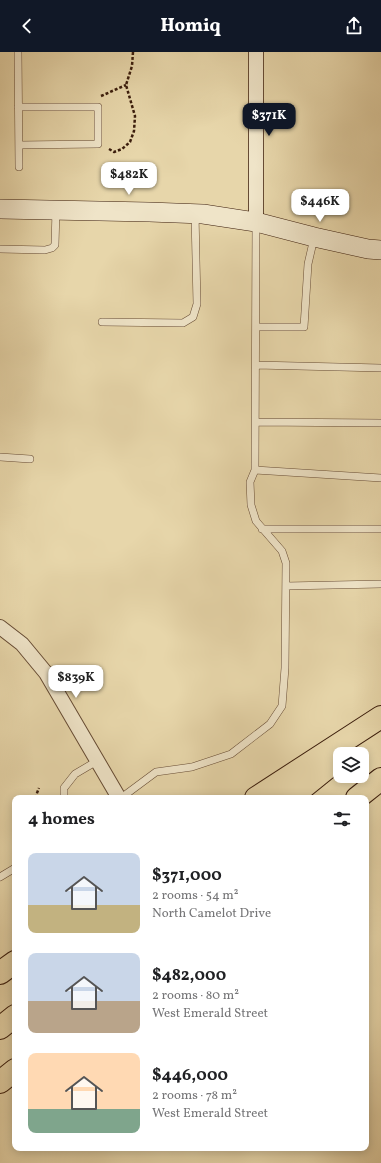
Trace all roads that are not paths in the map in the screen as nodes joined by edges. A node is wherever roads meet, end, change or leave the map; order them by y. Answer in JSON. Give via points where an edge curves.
{"nodes":[{"id":1,"x":18,"y":52,"type":"edge"},
{"id":2,"x":256,"y":52,"type":"edge"},
{"id":3,"x":18,"y":107,"type":"junction"},
{"id":4,"x":19,"y":145,"type":"junction"},
{"id":5,"x":19,"y":167,"type":"dead end"},
{"id":6,"x":0,"y":209,"type":"edge"},
{"id":7,"x":56,"y":210,"type":"junction"},
{"id":8,"x":194,"y":214,"type":"junction"},
{"id":9,"x":256,"y":222,"type":"junction"},
{"id":10,"x":314,"y":237,"type":"junction"},
{"id":11,"x":0,"y":250,"type":"edge"},
{"id":12,"x":381,"y":250,"type":"edge"},
{"id":13,"x":102,"y":322,"type":"dead end"},
{"id":14,"x":256,"y":327,"type":"junction"},
{"id":15,"x":256,"y":365,"type":"junction"},
{"id":16,"x":381,"y":368,"type":"edge"},
{"id":17,"x":256,"y":422,"type":"junction"},
{"id":18,"x":381,"y":423,"type":"edge"},
{"id":19,"x":0,"y":457,"type":"edge"},
{"id":20,"x":30,"y":459,"type":"dead end"},
{"id":21,"x":255,"y":470,"type":"junction"},
{"id":22,"x":381,"y":478,"type":"edge"},
{"id":23,"x":262,"y":528,"type":"junction"},
{"id":24,"x":381,"y":528,"type":"edge"},
{"id":25,"x":381,"y":584,"type":"edge"},
{"id":26,"x":286,"y":586,"type":"junction"},
{"id":27,"x":0,"y":627,"type":"edge"},
{"id":28,"x":381,"y":717,"type":"edge"},
{"id":29,"x":381,"y":726,"type":"edge"},
{"id":30,"x":355,"y":747,"type":"edge"},
{"id":31,"x":97,"y":761,"type":"junction"},
{"id":32,"x":333,"y":764,"type":"edge"},
{"id":33,"x":381,"y":779,"type":"edge"},
{"id":34,"x":64,"y":795,"type":"edge"},
{"id":35,"x":118,"y":795,"type":"edge"},
{"id":36,"x":124,"y":795,"type":"edge"},
{"id":37,"x":261,"y":795,"type":"edge"},
{"id":38,"x":294,"y":795,"type":"edge"},
{"id":39,"x":362,"y":795,"type":"edge"},
{"id":40,"x":12,"y":870,"type":"edge"},
{"id":41,"x":0,"y":877,"type":"edge"},
{"id":42,"x":12,"y":964,"type":"edge"},
{"id":43,"x":0,"y":973,"type":"edge"},
{"id":44,"x":12,"y":1018,"type":"edge"},
{"id":45,"x":0,"y":1028,"type":"edge"},
{"id":46,"x":12,"y":1072,"type":"edge"},
{"id":47,"x":0,"y":1082,"type":"edge"}],
"edges":[{"from":1,"to":3,"type":"lane"},
{"from":2,"to":9,"type":"street"},
{"from":3,"to":4,"type":"lane"},
{"from":3,"to":4,"type":"lane","via":[[98,107],[98,144]]},
{"from":4,"to":5,"type":"lane"},
{"from":6,"to":7,"type":"main road"},
{"from":7,"to":8,"type":"main road"},
{"from":7,"to":11,"type":"lane","via":[[55,245],[52,248]]},
{"from":8,"to":9,"type":"main road"},
{"from":8,"to":13,"type":"lane","via":[[197,304],[193,317],[183,323]]},
{"from":9,"to":10,"type":"main road"},
{"from":9,"to":14,"type":"lane"},
{"from":10,"to":12,"type":"main road"},
{"from":10,"to":14,"type":"lane","via":[[308,264],[304,327]]},
{"from":14,"to":15,"type":"lane"},
{"from":15,"to":16,"type":"lane"},
{"from":15,"to":17,"type":"lane"},
{"from":17,"to":18,"type":"lane"},
{"from":17,"to":21,"type":"lane"},
{"from":19,"to":20,"type":"lane"},
{"from":21,"to":22,"type":"lane"},
{"from":21,"to":23,"type":"lane","via":[[250,482],[251,505],[256,521]]},
{"from":23,"to":24,"type":"lane"},
{"from":23,"to":26,"type":"lane","via":[[282,551],[286,563]]},
{"from":25,"to":26,"type":"lane"},
{"from":26,"to":36,"type":"lane","via":[[282,706],[270,724],[231,754],[192,767],[156,772]]},
{"from":27,"to":31,"type":"street","via":[[22,644],[46,673]]},
{"from":28,"to":37,"type":"highway"},
{"from":29,"to":30,"type":"highway"},
{"from":31,"to":34,"type":"lane","via":[[76,774],[64,788]]},
{"from":31,"to":35,"type":"street"},
{"from":32,"to":38,"type":"highway"},
{"from":33,"to":39,"type":"highway"},
{"from":40,"to":41,"type":"lane"},
{"from":42,"to":43,"type":"highway"},
{"from":44,"to":45,"type":"highway"},
{"from":46,"to":47,"type":"highway"}]}
